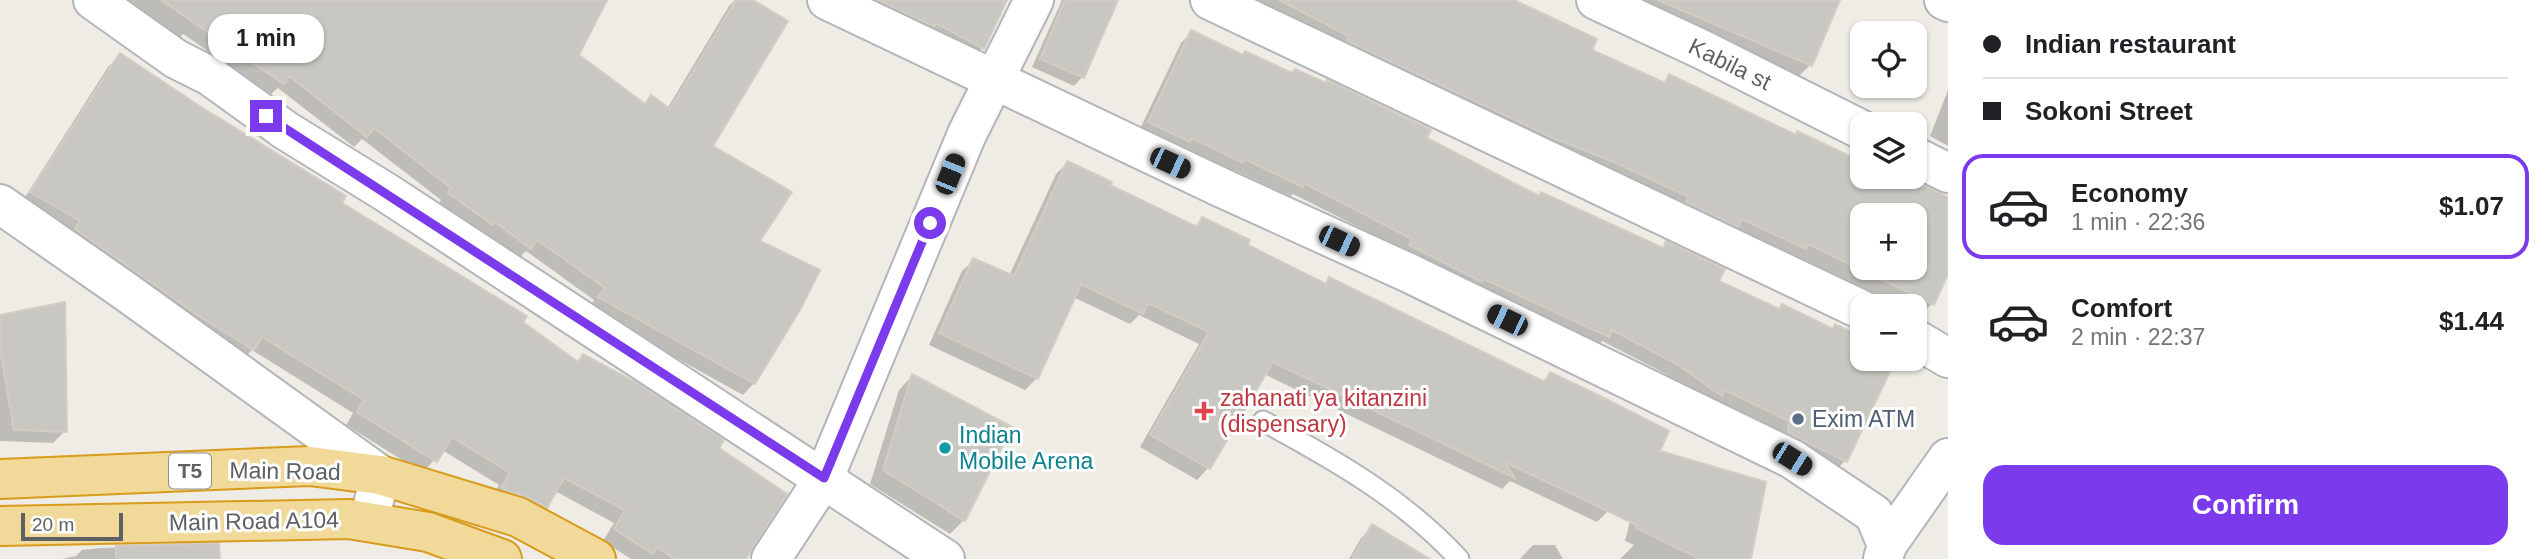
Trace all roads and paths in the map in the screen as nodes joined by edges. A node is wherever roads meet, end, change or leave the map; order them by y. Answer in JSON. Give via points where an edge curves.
{"nodes":[{"id":1,"x":93,"y":0,"type":"edge"},
{"id":2,"x":827,"y":0,"type":"edge"},
{"id":3,"x":1034,"y":0,"type":"edge"},
{"id":4,"x":1210,"y":0,"type":"edge"},
{"id":5,"x":1596,"y":0,"type":"edge"},
{"id":6,"x":994,"y":79,"type":"junction"},
{"id":7,"x":1850,"y":124,"type":"edge"},
{"id":8,"x":1927,"y":162,"type":"edge"},
{"id":9,"x":1948,"y":173,"type":"edge"},
{"id":10,"x":0,"y":204,"type":"edge"},
{"id":11,"x":1850,"y":304,"type":"edge"},
{"id":12,"x":1927,"y":346,"type":"edge"},
{"id":13,"x":1948,"y":358,"type":"edge"},
{"id":14,"x":1263,"y":421,"type":"dead end"},
{"id":15,"x":1948,"y":458,"type":"edge"},
{"id":16,"x":380,"y":475,"type":"junction"},
{"id":17,"x":824,"y":478,"type":"junction"},
{"id":18,"x":0,"y":479,"type":"edge"},
{"id":19,"x":369,"y":522,"type":"junction"},
{"id":20,"x":0,"y":526,"type":"edge"},
{"id":21,"x":1885,"y":552,"type":"edge"},
{"id":22,"x":502,"y":559,"type":"edge"},
{"id":23,"x":596,"y":559,"type":"edge"},
{"id":24,"x":771,"y":559,"type":"edge"},
{"id":25,"x":945,"y":559,"type":"edge"},
{"id":26,"x":1459,"y":559,"type":"edge"}],
"edges":[{"from":1,"to":17,"type":"street","via":[[176,59],[209,76],[285,130]]},
{"from":2,"to":6,"type":"street"},
{"from":3,"to":6,"type":"street"},
{"from":4,"to":11,"type":"street"},
{"from":5,"to":7,"type":"street","name":"Kabila st"},
{"from":6,"to":17,"type":"street"},
{"from":6,"to":21,"type":"street","via":[[1792,459],[1874,514]]},
{"from":8,"to":9,"type":"street"},
{"from":10,"to":16,"type":"street"},
{"from":12,"to":13,"type":"street"},
{"from":14,"to":26,"type":"lane","via":[[1383,491]]},
{"from":15,"to":21,"type":"street"},
{"from":16,"to":18,"type":"highway","name":"Main Road","number":"T5","via":[[310,466]]},
{"from":16,"to":19,"type":"street"},
{"from":16,"to":23,"type":"highway","name":"Main Road","number":"T5","via":[[518,517]]},
{"from":17,"to":24,"type":"street"},
{"from":17,"to":25,"type":"street"},
{"from":19,"to":20,"type":"highway","name":"Main Road A104","number":"T5"},
{"from":19,"to":22,"type":"highway","name":"Main Road A104","number":"T5","via":[[428,532]]}]}
